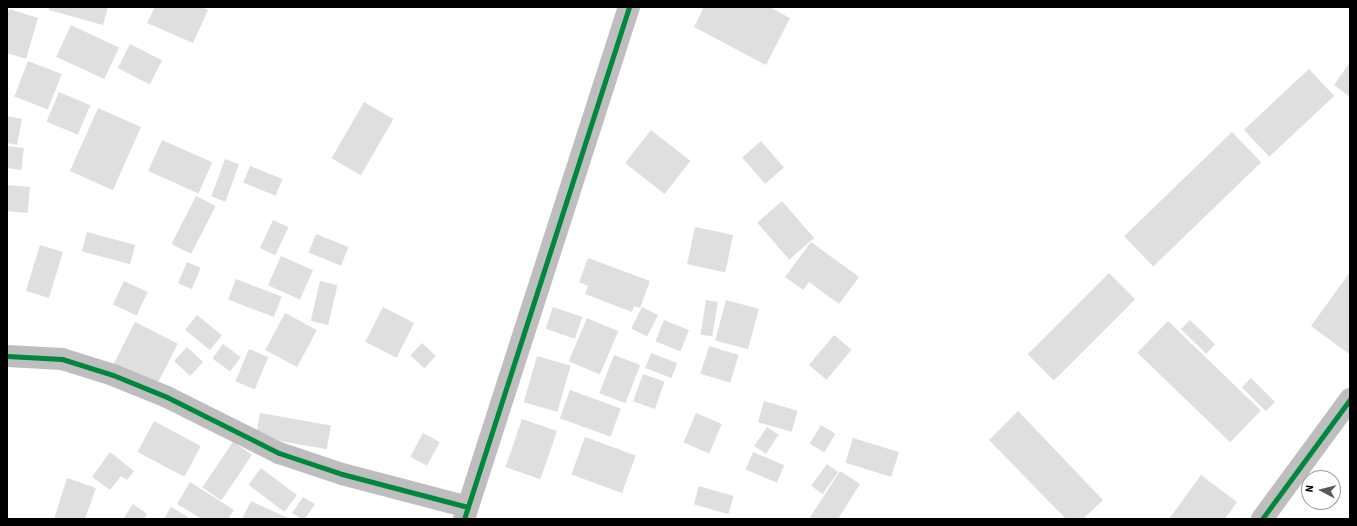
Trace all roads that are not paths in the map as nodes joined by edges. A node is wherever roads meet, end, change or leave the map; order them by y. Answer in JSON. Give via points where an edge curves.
{"nodes":[{"id":1,"x":629,"y":7,"type":"edge"},
{"id":2,"x":7,"y":356,"type":"edge"},
{"id":3,"x":1350,"y":399,"type":"edge"},
{"id":4,"x":466,"y":513,"type":"edge"},
{"id":5,"x":1262,"y":519,"type":"edge"}],
"edges":[{"from":1,"to":4,"type":"street"},
{"from":2,"to":4,"type":"street","via":[[62,358],[113,375],[167,397],[279,453]]},
{"from":3,"to":5,"type":"street"}]}
